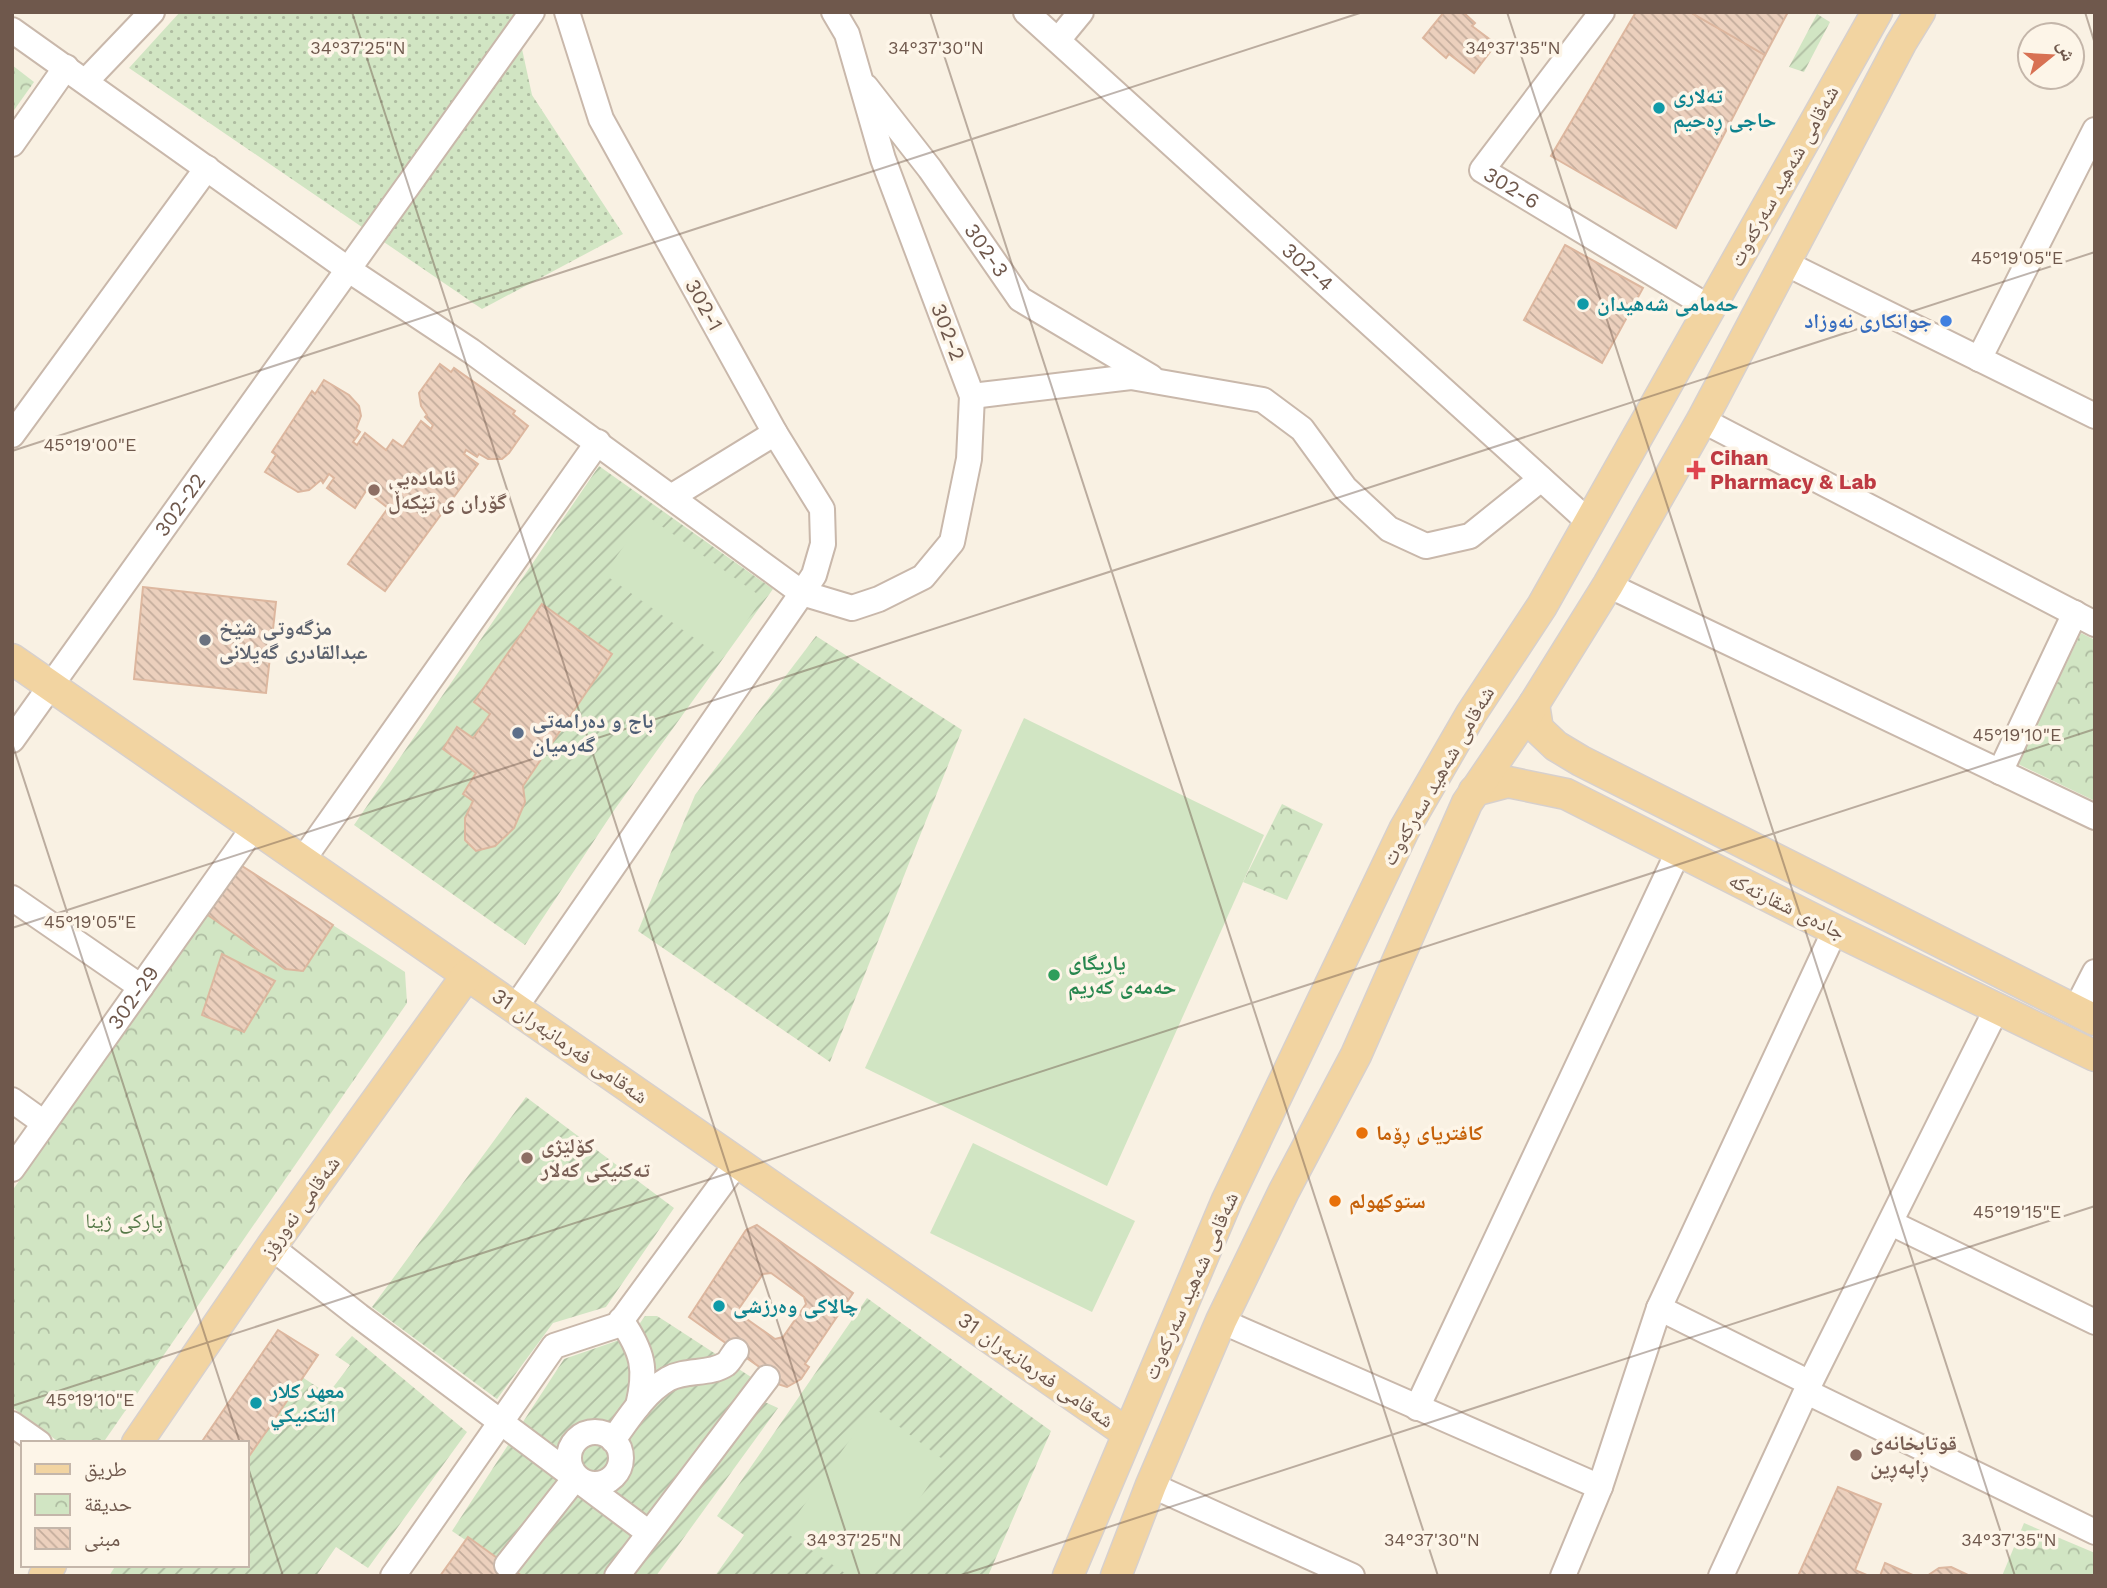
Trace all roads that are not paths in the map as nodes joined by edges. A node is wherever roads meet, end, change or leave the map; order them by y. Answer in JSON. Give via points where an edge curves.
{"nodes":[{"id":1,"x":152,"y":12,"type":"edge"},
{"id":2,"x":532,"y":12,"type":"edge"},
{"id":3,"x":567,"y":12,"type":"edge"},
{"id":4,"x":834,"y":12,"type":"edge"},
{"id":5,"x":1026,"y":12,"type":"edge"},
{"id":6,"x":1081,"y":12,"type":"edge"},
{"id":7,"x":1602,"y":12,"type":"edge"},
{"id":8,"x":1920,"y":12,"type":"edge"},
{"id":9,"x":1872,"y":17,"type":"edge"},
{"id":10,"x":12,"y":30,"type":"edge"},
{"id":11,"x":1058,"y":40,"type":"junction"},
{"id":12,"x":76,"y":74,"type":"junction"},
{"id":13,"x":857,"y":75,"type":"junction"},
{"id":14,"x":2095,"y":130,"type":"edge"},
{"id":15,"x":12,"y":144,"type":"edge"},
{"id":16,"x":207,"y":168,"type":"junction"},
{"id":17,"x":1785,"y":262,"type":"junction"},
{"id":18,"x":349,"y":270,"type":"junction"},
{"id":19,"x":1710,"y":308,"type":"junction"},
{"id":20,"x":1979,"y":359,"type":"junction"},
{"id":21,"x":1157,"y":381,"type":"junction"},
{"id":22,"x":972,"y":396,"type":"junction"},
{"id":23,"x":2095,"y":416,"type":"edge"},
{"id":24,"x":1702,"y":420,"type":"junction"},
{"id":25,"x":775,"y":433,"type":"junction"},
{"id":26,"x":12,"y":435,"type":"edge"},
{"id":27,"x":598,"y":442,"type":"junction"},
{"id":28,"x":1541,"y":479,"type":"junction"},
{"id":29,"x":671,"y":497,"type":"junction"},
{"id":30,"x":1589,"y":522,"type":"junction"},
{"id":31,"x":1608,"y":585,"type":"junction"},
{"id":32,"x":802,"y":593,"type":"junction"},
{"id":33,"x":2085,"y":618,"type":"edge"},
{"id":34,"x":12,"y":659,"type":"edge"},
{"id":35,"x":51,"y":686,"type":"junction"},
{"id":36,"x":1534,"y":704,"type":"junction"},
{"id":37,"x":12,"y":740,"type":"edge"},
{"id":38,"x":1581,"y":761,"type":"junction"},
{"id":39,"x":2000,"y":772,"type":"junction"},
{"id":40,"x":1474,"y":791,"type":"junction"},
{"id":41,"x":1566,"y":794,"type":"junction"},
{"id":42,"x":2095,"y":817,"type":"edge"},
{"id":43,"x":254,"y":827,"type":"junction"},
{"id":44,"x":1678,"y":852,"type":"junction"},
{"id":45,"x":302,"y":861,"type":"junction"},
{"id":46,"x":12,"y":898,"type":"edge"},
{"id":47,"x":1835,"y":930,"type":"junction"},
{"id":48,"x":2095,"y":972,"type":"edge"},
{"id":49,"x":467,"y":975,"type":"junction"},
{"id":50,"x":141,"y":986,"type":"junction"},
{"id":51,"x":515,"y":1008,"type":"junction"},
{"id":52,"x":1997,"y":1008,"type":"junction"},
{"id":53,"x":2085,"y":1015,"type":"edge"},
{"id":54,"x":2095,"y":1056,"type":"edge"},
{"id":55,"x":12,"y":1100,"type":"edge"},
{"id":56,"x":44,"y":1124,"type":"junction"},
{"id":57,"x":737,"y":1163,"type":"junction"},
{"id":58,"x":12,"y":1169,"type":"edge"},
{"id":59,"x":1891,"y":1223,"type":"junction"},
{"id":60,"x":271,"y":1247,"type":"junction"},
{"id":61,"x":1659,"y":1308,"type":"junction"},
{"id":62,"x":621,"y":1320,"type":"junction"},
{"id":63,"x":1221,"y":1321,"type":"junction"},
{"id":64,"x":2095,"y":1322,"type":"edge"},
{"id":65,"x":736,"y":1351,"type":"dead end"},
{"id":66,"x":766,"y":1378,"type":"dead end"},
{"id":67,"x":1808,"y":1387,"type":"junction"},
{"id":68,"x":638,"y":1406,"type":"junction"},
{"id":69,"x":1417,"y":1408,"type":"junction"},
{"id":70,"x":500,"y":1422,"type":"junction"},
{"id":71,"x":12,"y":1424,"type":"edge"},
{"id":72,"x":1128,"y":1433,"type":"junction"},
{"id":73,"x":613,"y":1440,"type":"junction"},
{"id":74,"x":36,"y":1441,"type":"edge"},
{"id":75,"x":138,"y":1441,"type":"edge"},
{"id":76,"x":576,"y":1476,"type":"junction"},
{"id":77,"x":1151,"y":1485,"type":"junction"},
{"id":78,"x":1600,"y":1487,"type":"junction"},
{"id":79,"x":2095,"y":1532,"type":"edge"},
{"id":80,"x":649,"y":1533,"type":"junction"},
{"id":81,"x":507,"y":1565,"type":"dead end"},
{"id":82,"x":1346,"y":1575,"type":"edge"},
{"id":83,"x":393,"y":1576,"type":"edge"},
{"id":84,"x":617,"y":1576,"type":"edge"},
{"id":85,"x":1068,"y":1576,"type":"edge"},
{"id":86,"x":1116,"y":1576,"type":"edge"},
{"id":87,"x":1563,"y":1576,"type":"edge"},
{"id":88,"x":1721,"y":1576,"type":"edge"}],
"edges":[{"from":1,"to":12,"type":"street"},
{"from":2,"to":18,"type":"street","name":"302-22"},
{"from":3,"to":25,"type":"street","name":"302-1","via":[[601,119]]},
{"from":4,"to":13,"type":"street","name":"302-2","via":[[847,34]]},
{"from":5,"to":11,"type":"street","name":"302-4"},
{"from":6,"to":11,"type":"street"},
{"from":7,"to":19,"type":"street","name":"302-6","via":[[1482,170]]},
{"from":8,"to":17,"type":"main road","name":"شەقامی شەهید سەرکەوت"},
{"from":9,"to":19,"type":"main road","name":"شەقامی شەهید سەرکەوت"},
{"from":10,"to":12,"type":"street"},
{"from":11,"to":28,"type":"street","name":"302-4"},
{"from":12,"to":15,"type":"street"},
{"from":12,"to":16,"type":"street"},
{"from":13,"to":21,"type":"street","name":"302-3","via":[[930,169],[1020,299]]},
{"from":13,"to":22,"type":"street","name":"302-2","via":[[883,159]]},
{"from":14,"to":20,"type":"street"},
{"from":16,"to":18,"type":"street"},
{"from":16,"to":26,"type":"street"},
{"from":17,"to":20,"type":"street"},
{"from":17,"to":24,"type":"main road","name":"شەقامی شەهید سەرکەوت"},
{"from":18,"to":27,"type":"street"},
{"from":18,"to":35,"type":"street","name":"302-22"},
{"from":19,"to":30,"type":"main road","name":"شەقامی شەهید سەرکەوت"},
{"from":20,"to":23,"type":"street"},
{"from":21,"to":22,"type":"street","via":[[1130,377]]},
{"from":21,"to":28,"type":"street","via":[[1263,400],[1302,429],[1345,488],[1389,529],[1426,546],[1470,536]]},
{"from":22,"to":32,"type":"street","name":"302-2","via":[[969,459],[952,542],[923,577],[852,608]]},
{"from":24,"to":31,"type":"main road","name":"شەقامی شەهید سەرکەوت"},
{"from":24,"to":33,"type":"street"},
{"from":25,"to":29,"type":"street"},
{"from":25,"to":32,"type":"street","name":"302-1","via":[[822,509],[820,554]]},
{"from":27,"to":29,"type":"street"},
{"from":27,"to":45,"type":"street"},
{"from":28,"to":30,"type":"street","name":"302-4"},
{"from":29,"to":32,"type":"street"},
{"from":30,"to":72,"type":"main road","name":"شەقامی شەهید سەرکەوت","via":[[1398,843],[1227,1200]]},
{"from":31,"to":36,"type":"main road","name":"شەقامی شەهید سەرکەوت"},
{"from":31,"to":39,"type":"street"},
{"from":32,"to":51,"type":"street","name":"302-1"},
{"from":33,"to":39,"type":"street"},
{"from":34,"to":35,"type":"main road","name":"شەقامی فەرمانبەران 31"},
{"from":35,"to":37,"type":"street","name":"302-22"},
{"from":35,"to":43,"type":"main road","name":"شەقامی فەرمانبەران 31"},
{"from":36,"to":38,"type":"main road","name":"جادەی شقارتەکە","via":[[1538,729]]},
{"from":36,"to":40,"type":"main road","name":"شەقامی شەهید سەرکەوت"},
{"from":38,"to":41,"type":"main road"},
{"from":38,"to":53,"type":"main road","name":"جادەی شقارتەکە"},
{"from":39,"to":42,"type":"street"},
{"from":40,"to":41,"type":"main road","name":"جادەی شقارتەکە","via":[[1508,782]]},
{"from":40,"to":63,"type":"main road","name":"شەقامی شەهید سەرکەوت","via":[[1356,1055]]},
{"from":41,"to":44,"type":"main road","name":"جادەی شقارتەکە"},
{"from":43,"to":45,"type":"main road","name":"شەقامی فەرمانبەران 31"},
{"from":43,"to":50,"type":"street","name":"302-29"},
{"from":44,"to":47,"type":"main road","name":"جادەی شقارتەکە"},
{"from":44,"to":69,"type":"street"},
{"from":45,"to":49,"type":"main road","name":"شەقامی فەرمانبەران 31"},
{"from":46,"to":50,"type":"street"},
{"from":47,"to":52,"type":"main road","name":"جادەی شقارتەکە"},
{"from":47,"to":61,"type":"street"},
{"from":48,"to":53,"type":"street"},
{"from":49,"to":51,"type":"main road","name":"شەقامی فەرمانبەران 31"},
{"from":49,"to":60,"type":"main road","name":"شەقامی نەورۆز"},
{"from":50,"to":56,"type":"street","name":"302-29"},
{"from":51,"to":57,"type":"main road","name":"شەقامی فەرمانبەران 31"},
{"from":52,"to":54,"type":"main road","name":"جادەی شقارتەکە"},
{"from":52,"to":59,"type":"street"},
{"from":55,"to":56,"type":"street"},
{"from":56,"to":58,"type":"street","name":"302-29"},
{"from":57,"to":62,"type":"street"},
{"from":57,"to":72,"type":"main road","name":"شەقامی فەرمانبەران 31"},
{"from":59,"to":64,"type":"street"},
{"from":59,"to":67,"type":"street"},
{"from":60,"to":70,"type":"street"},
{"from":60,"to":75,"type":"main road","name":"شەقامی نەورۆز"},
{"from":61,"to":67,"type":"street"},
{"from":61,"to":78,"type":"street"},
{"from":62,"to":68,"type":"street","via":[[643,1365]]},
{"from":62,"to":70,"type":"street","via":[[618,1325],[554,1346]]},
{"from":63,"to":69,"type":"street"},
{"from":63,"to":77,"type":"main road","name":"شەقامی شەهید سەرکەوت"},
{"from":65,"to":68,"type":"street","via":[[727,1364],[667,1380]]},
{"from":66,"to":80,"type":"street"},
{"from":67,"to":79,"type":"street"},
{"from":67,"to":88,"type":"street"},
{"from":68,"to":73,"type":"street"},
{"from":69,"to":78,"type":"street"},
{"from":70,"to":76,"type":"street"},
{"from":70,"to":83,"type":"street"},
{"from":71,"to":74,"type":"street"},
{"from":72,"to":85,"type":"main road","name":"شەقامی شەهید سەرکەوت"},
{"from":73,"to":76,"type":"street","via":[[598,1433],[576,1440],[569,1462]]},
{"from":73,"to":76,"type":"street","via":[[620,1458],[613,1476],[595,1484]]},
{"from":76,"to":80,"type":"street"},
{"from":76,"to":81,"type":"street"},
{"from":77,"to":82,"type":"street"},
{"from":77,"to":86,"type":"main road","name":"شەقامی شەهید سەرکەوت"},
{"from":78,"to":87,"type":"street"},
{"from":80,"to":84,"type":"street"}]}
